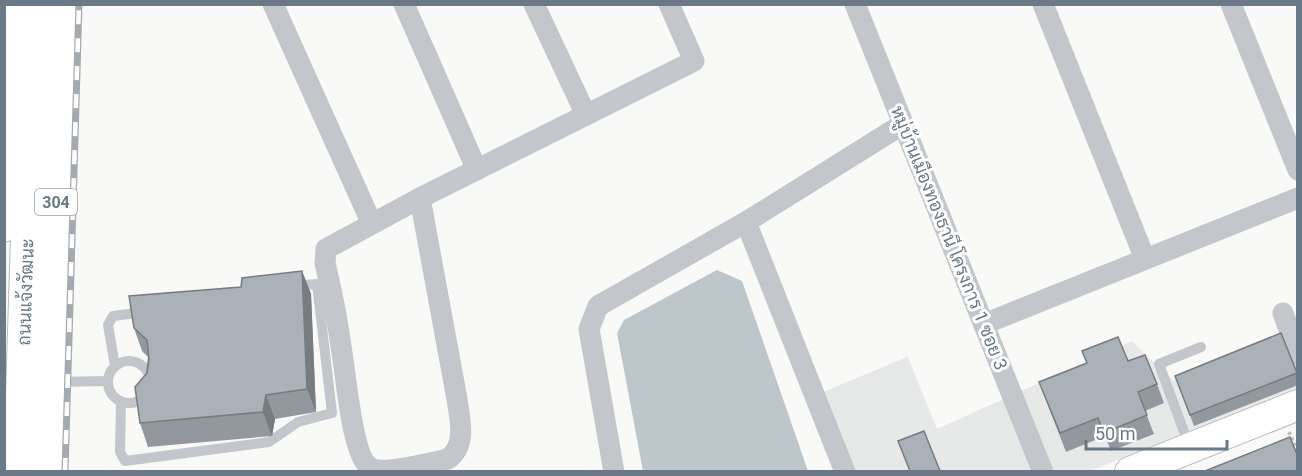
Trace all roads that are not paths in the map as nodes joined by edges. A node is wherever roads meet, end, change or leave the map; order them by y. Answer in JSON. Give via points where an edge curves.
{"nodes":[{"id":1,"x":273,"y":4,"type":"edge"},
{"id":2,"x":404,"y":4,"type":"edge"},
{"id":3,"x":534,"y":4,"type":"edge"},
{"id":4,"x":669,"y":4,"type":"edge"},
{"id":5,"x":855,"y":4,"type":"edge"},
{"id":6,"x":1043,"y":4,"type":"edge"},
{"id":7,"x":1232,"y":4,"type":"edge"},
{"id":8,"x":31,"y":11,"type":"edge"},
{"id":9,"x":586,"y":115,"type":"junction"},
{"id":10,"x":903,"y":124,"type":"junction"},
{"id":11,"x":477,"y":170,"type":"junction"},
{"id":12,"x":1298,"y":170,"type":"edge"},
{"id":13,"x":420,"y":198,"type":"junction"},
{"id":14,"x":1298,"y":198,"type":"edge"},
{"id":15,"x":746,"y":222,"type":"junction"},
{"id":16,"x":372,"y":224,"type":"junction"},
{"id":17,"x":4,"y":225,"type":"edge"},
{"id":18,"x":1145,"y":259,"type":"junction"},
{"id":19,"x":282,"y":289,"type":"edge"},
{"id":20,"x":158,"y":310,"type":"edge"},
{"id":21,"x":1283,"y":313,"type":"dead end"},
{"id":22,"x":984,"y":324,"type":"junction"},
{"id":23,"x":1201,"y":347,"type":"dead end"},
{"id":24,"x":1298,"y":355,"type":"edge"},
{"id":25,"x":115,"y":366,"type":"junction"},
{"id":26,"x":108,"y":381,"type":"junction"},
{"id":27,"x":52,"y":382,"type":"junction"},
{"id":28,"x":121,"y":400,"type":"junction"},
{"id":29,"x":1298,"y":405,"type":"edge"},
{"id":30,"x":1190,"y":448,"type":"junction"},
{"id":31,"x":20,"y":471,"type":"edge"},
{"id":32,"x":50,"y":471,"type":"edge"},
{"id":33,"x":614,"y":471,"type":"edge"},
{"id":34,"x":845,"y":471,"type":"edge"},
{"id":35,"x":1043,"y":471,"type":"edge"},
{"id":36,"x":1130,"y":471,"type":"edge"}],
"edges":[{"from":1,"to":16,"type":"street"},
{"from":2,"to":11,"type":"street"},
{"from":3,"to":9,"type":"street"},
{"from":4,"to":9,"type":"street","via":[[694,61]]},
{"from":5,"to":10,"type":"street","name":"หมู่บ้านเมืองทองธานี โครงการ 1 ซอย 3"},
{"from":6,"to":18,"type":"street"},
{"from":7,"to":12,"type":"street"},
{"from":8,"to":17,"type":"main road","name":"ถนนแจ้งวัฒนะ"},
{"from":8,"to":27,"type":"main road","name":"ถนนแจ้งวัฒนะ","number":"304"},
{"from":8,"to":31,"type":"main road","name":"ถนนแจ้งวัฒนะ"},
{"from":9,"to":11,"type":"street"},
{"from":10,"to":15,"type":"street"},
{"from":10,"to":22,"type":"street","name":"หมู่บ้านเมืองทองธานี โครงการ 1 ซอย 3"},
{"from":11,"to":13,"type":"street"},
{"from":13,"to":16,"type":"street"},
{"from":13,"to":16,"type":"street","via":[[460,424],[460,444],[448,459],[389,470],[373,469],[366,465],[357,442],[325,254],[332,245]]},
{"from":14,"to":18,"type":"street"},
{"from":15,"to":33,"type":"street","via":[[598,306],[588,328]]},
{"from":15,"to":34,"type":"street"},
{"from":18,"to":22,"type":"street"},
{"from":19,"to":28,"type":"lane","via":[[317,284],[332,413],[298,422],[269,442],[125,461],[120,452]]},
{"from":20,"to":25,"type":"lane","via":[[113,316],[108,325]]},
{"from":21,"to":24,"type":"street"},
{"from":22,"to":35,"type":"street","name":"หมู่บ้านเมืองทองธานี โครงการ 1 ซอย 3"},
{"from":23,"to":30,"type":"lane","via":[[1159,364]]},
{"from":25,"to":26,"type":"lane"},
{"from":25,"to":28,"type":"lane","via":[[130,361],[145,368],[149,375],[144,397],[129,403]]},
{"from":26,"to":27,"type":"lane"},
{"from":26,"to":28,"type":"lane","via":[[114,396]]},
{"from":27,"to":32,"type":"main road","name":"ถนนแจ้งวัฒนะ","number":"304"},
{"from":29,"to":30,"type":"street"},
{"from":30,"to":36,"type":"street"}]}
